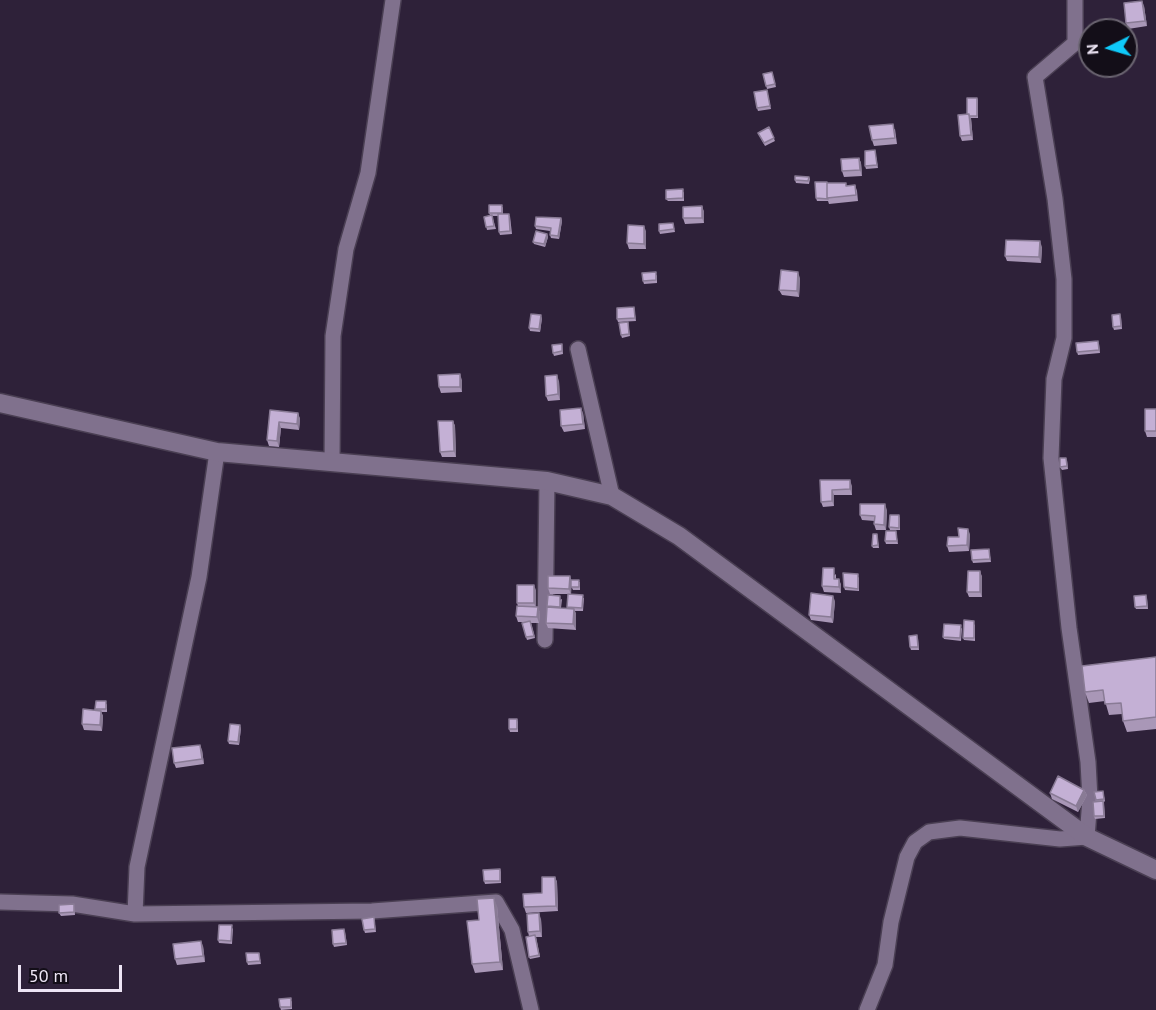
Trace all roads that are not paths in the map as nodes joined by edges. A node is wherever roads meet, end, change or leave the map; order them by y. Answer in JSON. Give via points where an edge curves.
{"nodes":[{"id":1,"x":393,"y":0,"type":"edge"},
{"id":2,"x":1075,"y":0,"type":"edge"},
{"id":3,"x":578,"y":350,"type":"dead end"},
{"id":4,"x":0,"y":403,"type":"edge"},
{"id":5,"x":217,"y":452,"type":"junction"},
{"id":6,"x":332,"y":462,"type":"junction"},
{"id":7,"x":547,"y":481,"type":"junction"},
{"id":8,"x":612,"y":496,"type":"junction"},
{"id":9,"x":545,"y":640,"type":"dead end"},
{"id":10,"x":1087,"y":837,"type":"junction"},
{"id":11,"x":1156,"y":870,"type":"edge"},
{"id":12,"x":0,"y":902,"type":"edge"},
{"id":13,"x":135,"y":914,"type":"junction"},
{"id":14,"x":531,"y":1010,"type":"edge"},
{"id":15,"x":867,"y":1010,"type":"edge"}],
"edges":[{"from":1,"to":6,"type":"street","via":[[368,173],[346,249],[333,336]]},
{"from":2,"to":10,"type":"street","via":[[1075,43],[1035,77],[1064,279],[1064,338],[1054,379],[1051,458],[1088,762]]},
{"from":3,"to":8,"type":"street"},
{"from":4,"to":5,"type":"main road"},
{"from":5,"to":6,"type":"main road"},
{"from":5,"to":13,"type":"street","via":[[199,577],[136,867]]},
{"from":6,"to":7,"type":"main road"},
{"from":7,"to":8,"type":"main road"},
{"from":7,"to":9,"type":"street"},
{"from":8,"to":10,"type":"main road","via":[[679,536]]},
{"from":10,"to":11,"type":"main road"},
{"from":10,"to":15,"type":"street","via":[[1060,839],[960,828],[929,832],[915,842],[907,857],[891,922],[885,965]]},
{"from":12,"to":13,"type":"street","via":[[72,904]]},
{"from":13,"to":14,"type":"street","via":[[372,910],[496,902],[512,930]]}]}
